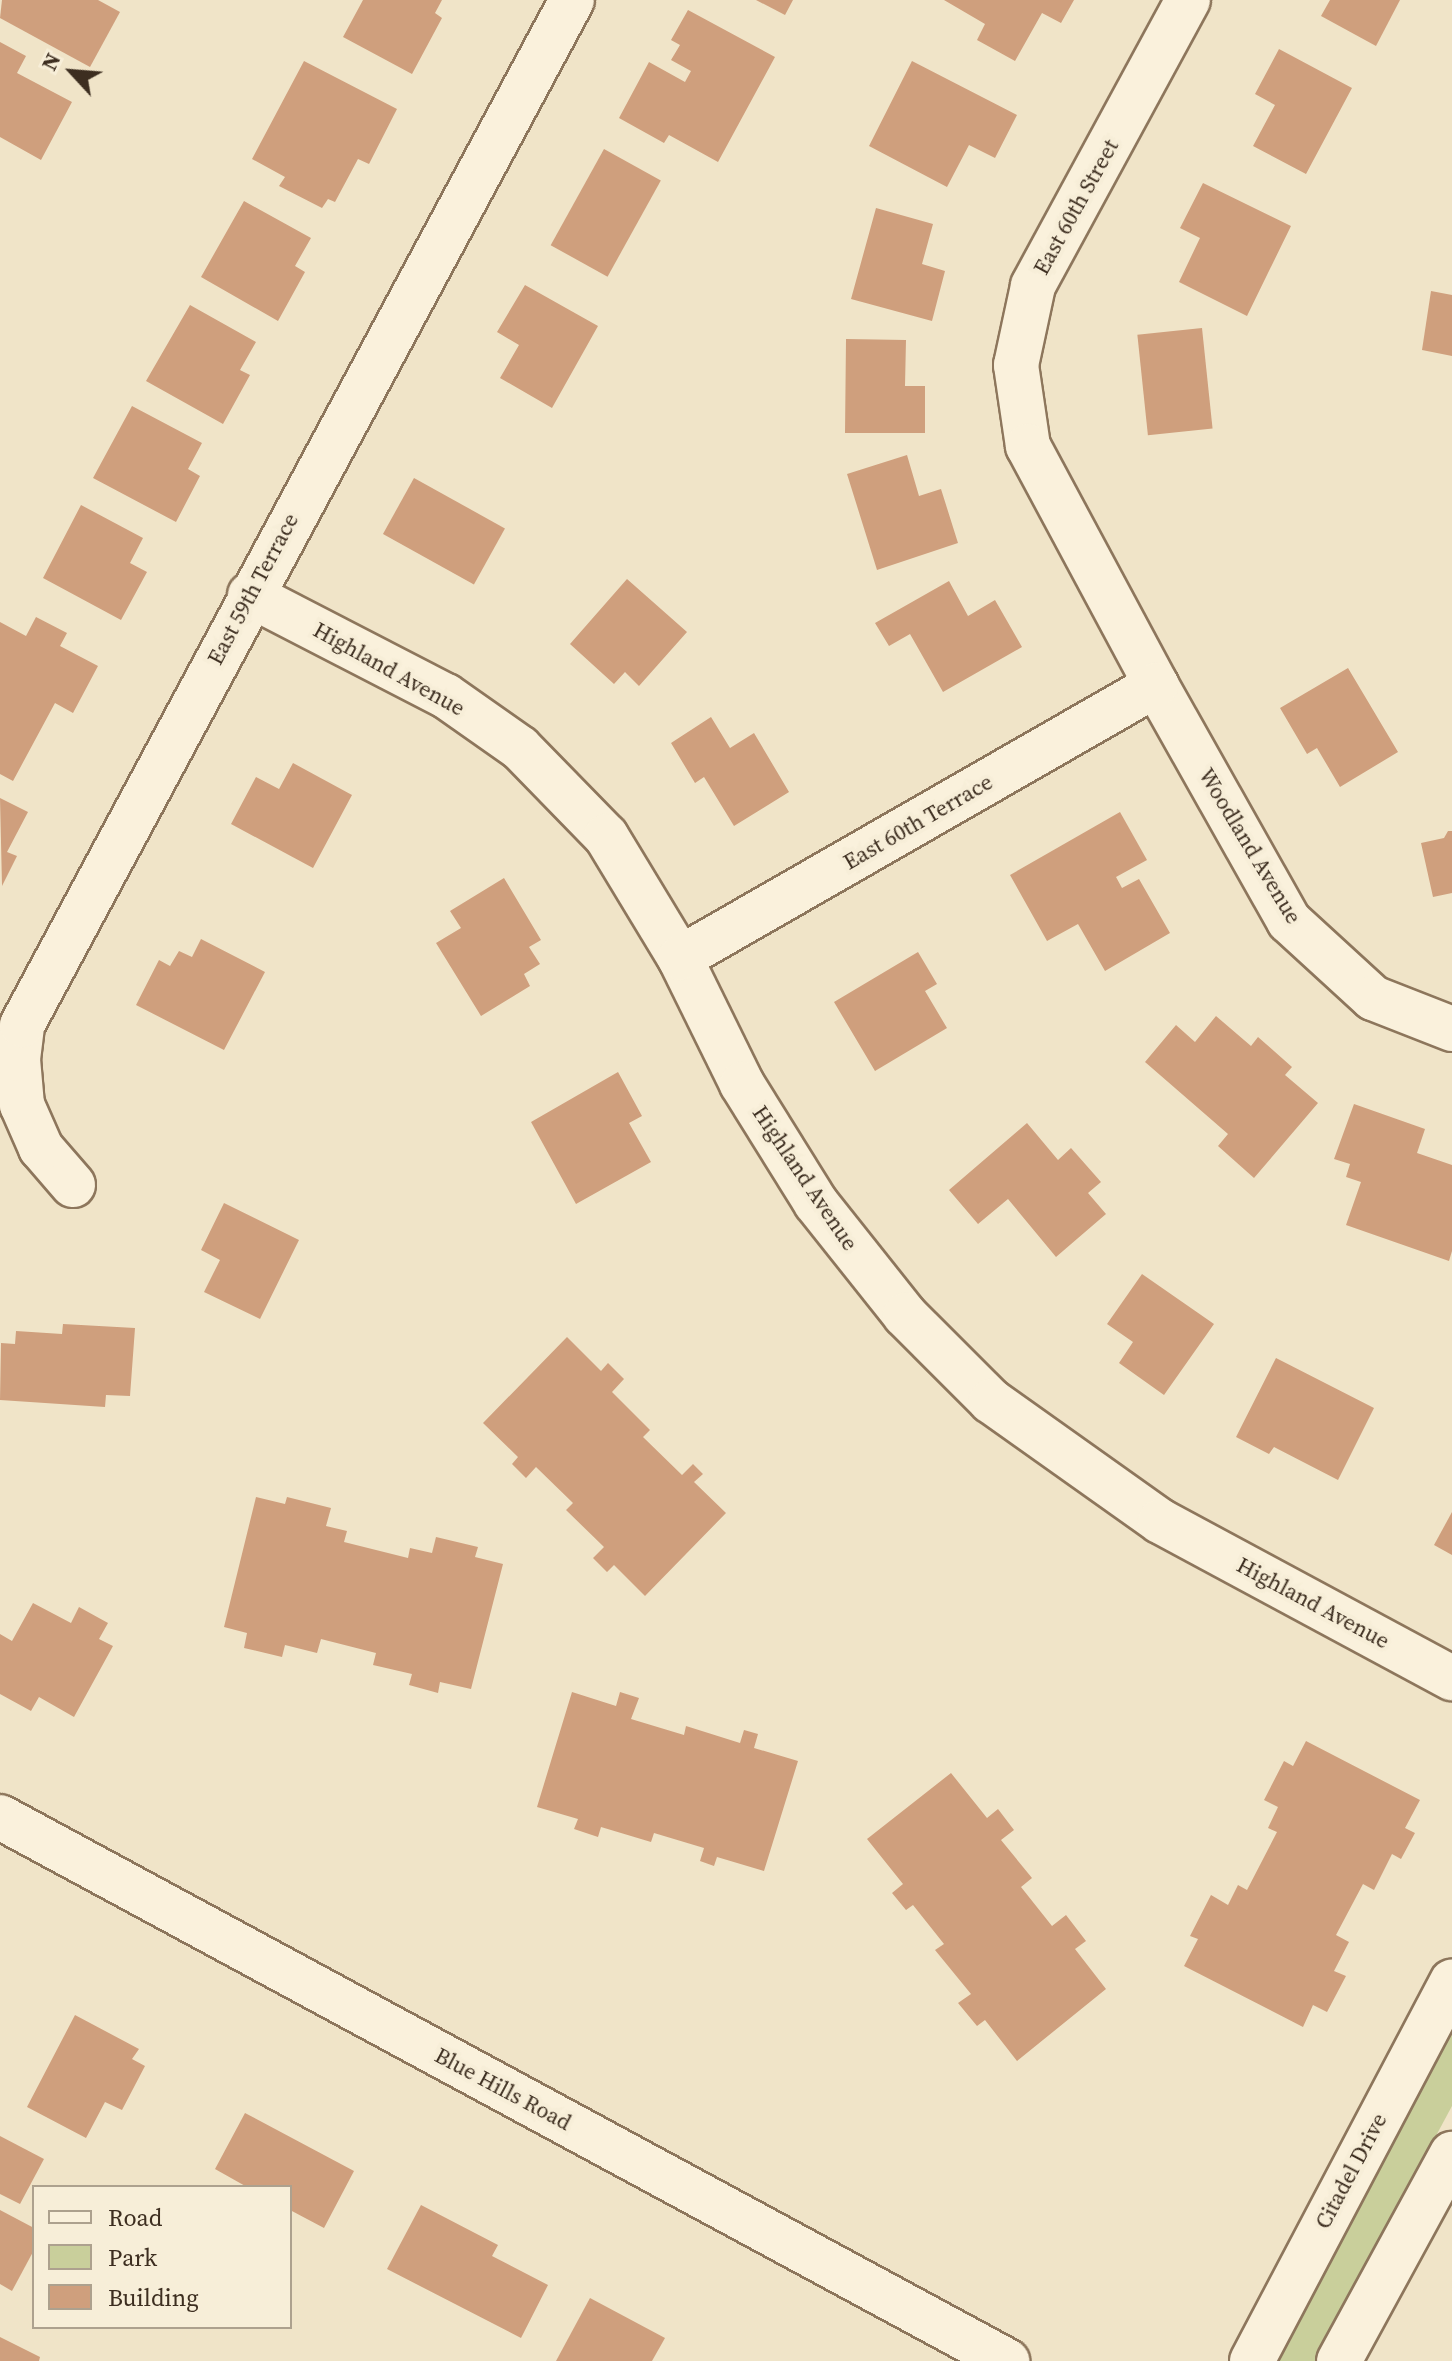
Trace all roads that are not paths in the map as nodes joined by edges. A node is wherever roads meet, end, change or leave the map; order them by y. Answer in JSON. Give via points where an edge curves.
{"nodes":[{"id":1,"x":572,"y":0,"type":"edge"},
{"id":2,"x":1188,"y":0,"type":"edge"},
{"id":3,"x":250,"y":595,"type":"junction"},
{"id":4,"x":1156,"y":685,"type":"junction"},
{"id":5,"x":680,"y":958,"type":"junction"},
{"id":6,"x":1452,"y":1029,"type":"edge"},
{"id":7,"x":73,"y":1185,"type":"dead end"},
{"id":8,"x":1452,"y":1678,"type":"edge"},
{"id":9,"x":0,"y":1817,"type":"edge"},
{"id":10,"x":1452,"y":1981,"type":"edge"},
{"id":11,"x":1452,"y":2154,"type":"edge"},
{"id":12,"x":1007,"y":2361,"type":"edge"},
{"id":13,"x":1252,"y":2361,"type":"edge"},
{"id":14,"x":1339,"y":2361,"type":"edge"}],
"edges":[{"from":1,"to":3,"type":"street","name":"East 59th Terrace"},
{"from":2,"to":4,"type":"street","name":"East 60th Street","via":[[1033,286],[1016,365],[1028,446]]},
{"from":3,"to":5,"type":"street","name":"Highland Avenue","via":[[446,696],[520,748],[606,836]]},
{"from":3,"to":7,"type":"street","name":"East 59th Terrace","via":[[22,1025],[22,1105],[41,1148]]},
{"from":4,"to":5,"type":"street","name":"East 60th Terrace"},
{"from":4,"to":6,"type":"street","name":"Woodland Avenue","via":[[1289,921],[1373,998]]},
{"from":5,"to":8,"type":"street","name":"Highland Avenue","via":[[742,1084],[816,1203],[905,1315],[991,1401],[1160,1521]]},
{"from":9,"to":12,"type":"street","name":"Blue Hills Road"},
{"from":10,"to":13,"type":"street","name":"Citadel Drive"},
{"from":11,"to":14,"type":"street"}]}
